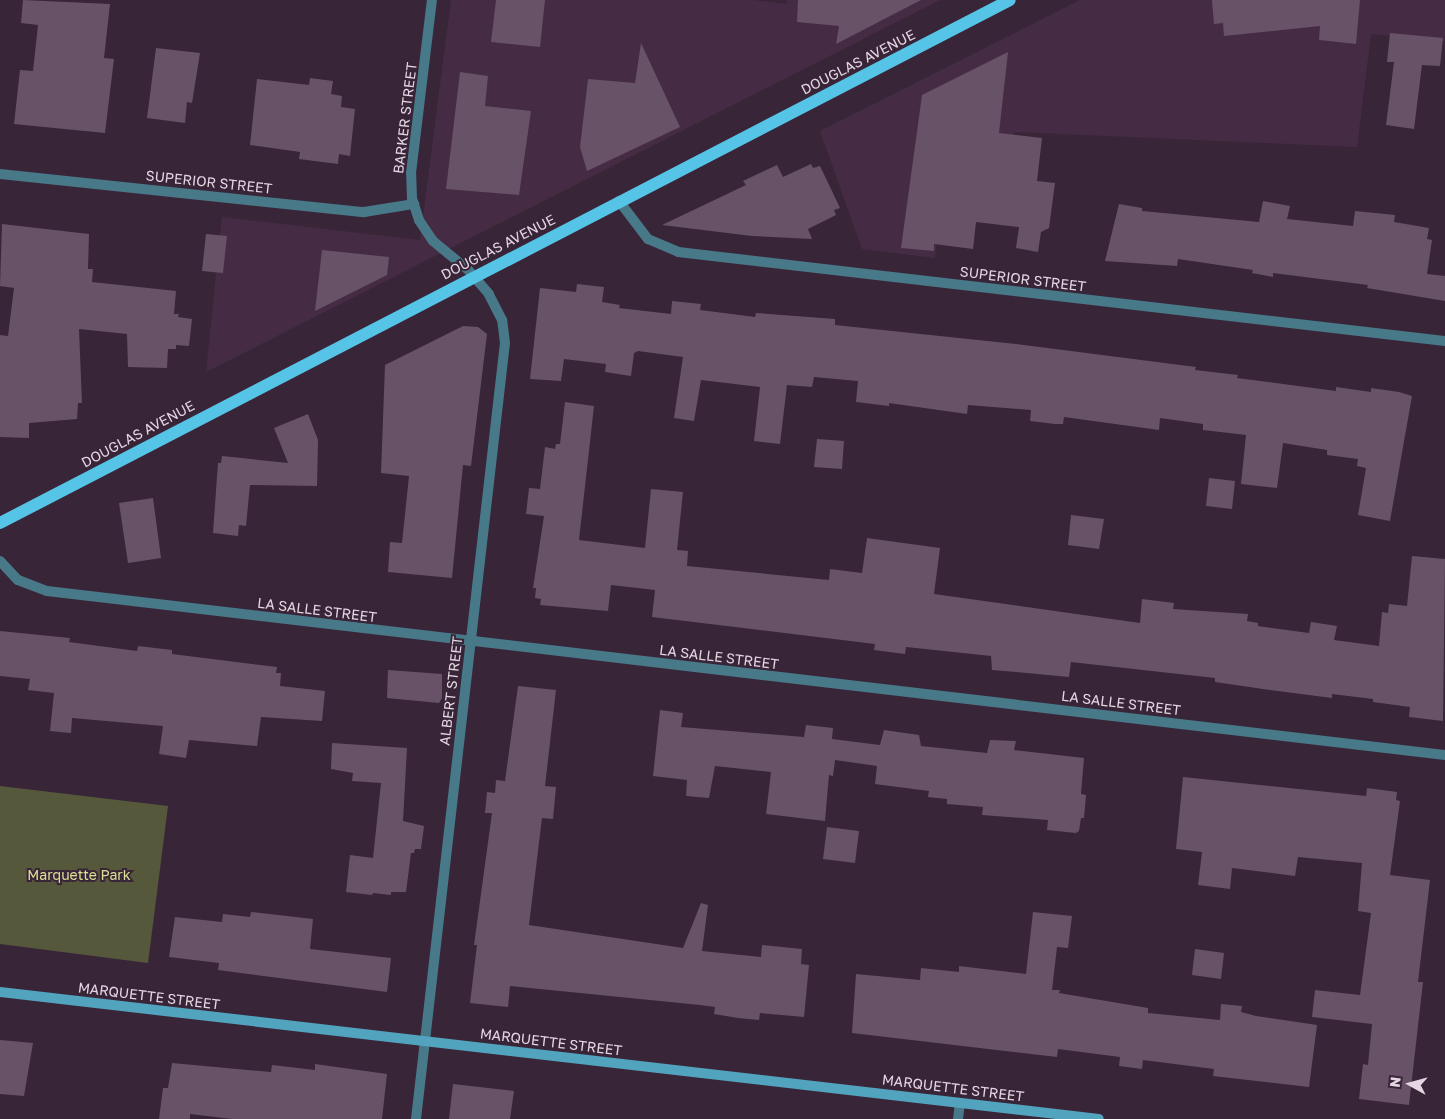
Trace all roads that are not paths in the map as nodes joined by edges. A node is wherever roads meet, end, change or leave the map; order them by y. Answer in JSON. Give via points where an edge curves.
{"nodes":[{"id":1,"x":432,"y":0,"type":"edge"},
{"id":2,"x":1010,"y":0,"type":"edge"},
{"id":3,"x":0,"y":174,"type":"edge"},
{"id":4,"x":619,"y":201,"type":"junction"},
{"id":5,"x":414,"y":204,"type":"junction"},
{"id":6,"x":474,"y":276,"type":"junction"},
{"id":7,"x":1445,"y":342,"type":"edge"},
{"id":8,"x":0,"y":523,"type":"edge"},
{"id":9,"x":0,"y":562,"type":"edge"},
{"id":10,"x":471,"y":642,"type":"junction"},
{"id":11,"x":1445,"y":755,"type":"edge"},
{"id":12,"x":0,"y":992,"type":"edge"},
{"id":13,"x":424,"y":1041,"type":"junction"},
{"id":14,"x":960,"y":1103,"type":"junction"},
{"id":15,"x":416,"y":1119,"type":"edge"},
{"id":16,"x":958,"y":1119,"type":"edge"},
{"id":17,"x":1099,"y":1119,"type":"edge"}],
"edges":[{"from":1,"to":5,"type":"street","name":"BARKER STREET","via":[[411,173]]},
{"from":2,"to":4,"type":"main road","name":"DOUGLAS AVENUE"},
{"from":3,"to":5,"type":"street","name":"SUPERIOR STREET","via":[[364,212]]},
{"from":4,"to":6,"type":"main road","name":"DOUGLAS AVENUE"},
{"from":4,"to":7,"type":"street","name":"SUPERIOR STREET","via":[[651,242],[686,254]]},
{"from":5,"to":6,"type":"street","name":"BARKER STREET","via":[[433,241]]},
{"from":6,"to":8,"type":"main road","name":"DOUGLAS AVENUE"},
{"from":6,"to":10,"type":"street","name":"ALBERT STREET","via":[[496,306],[505,343]]},
{"from":9,"to":10,"type":"street","name":"LA SALLE STREET","via":[[18,580],[47,591]]},
{"from":10,"to":11,"type":"street","name":"LA SALLE STREET"},
{"from":10,"to":13,"type":"street","name":"ALBERT STREET"},
{"from":12,"to":13,"type":"street","name":"MARQUETTE STREET"},
{"from":13,"to":14,"type":"street","name":"MARQUETTE STREET"},
{"from":13,"to":15,"type":"street","name":"ALBERT STREET"},
{"from":14,"to":16,"type":"street"},
{"from":14,"to":17,"type":"street","name":"MARQUETTE STREET"}]}
